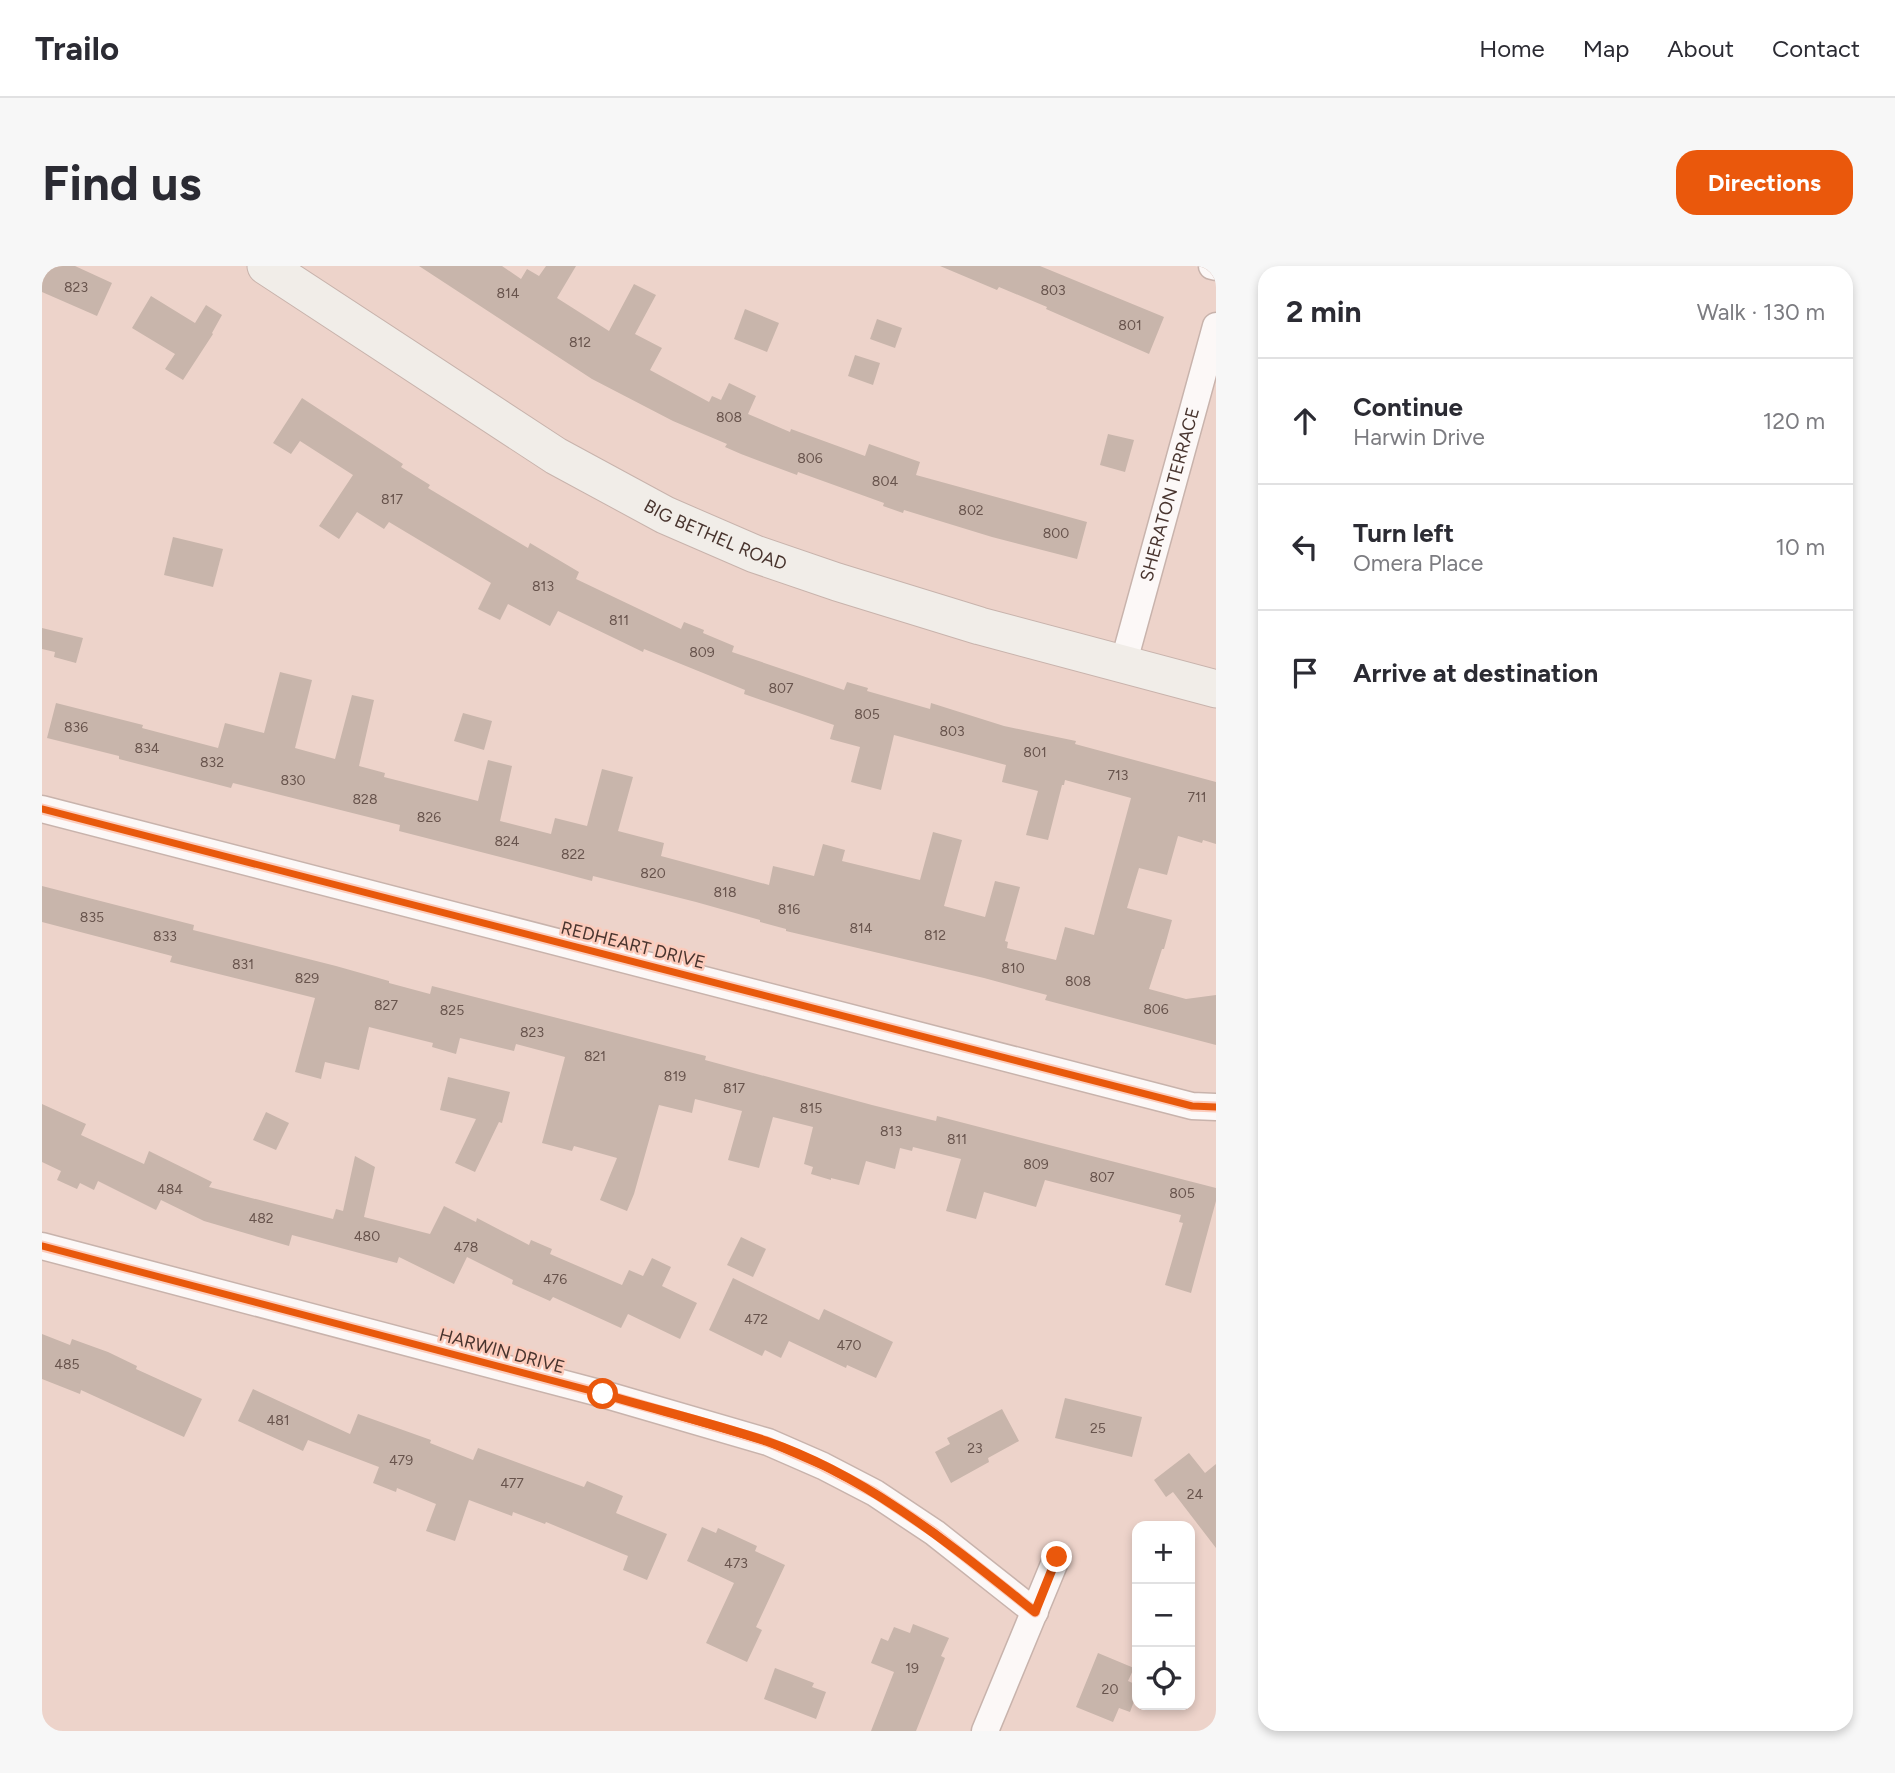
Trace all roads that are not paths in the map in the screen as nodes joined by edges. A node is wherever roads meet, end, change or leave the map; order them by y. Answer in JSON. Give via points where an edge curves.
{"nodes":[{"id":1,"x":266,"y":266,"type":"edge"},
{"id":2,"x":1216,"y":326,"type":"edge"},
{"id":3,"x":1123,"y":665,"type":"junction"},
{"id":4,"x":1216,"y":689,"type":"edge"},
{"id":5,"x":42,"y":809,"type":"edge"},
{"id":6,"x":1216,"y":1107,"type":"edge"},
{"id":7,"x":42,"y":1246,"type":"edge"},
{"id":8,"x":1057,"y":1557,"type":"dead end"},
{"id":9,"x":1035,"y":1612,"type":"junction"},
{"id":10,"x":985,"y":1731,"type":"edge"}],
"edges":[{"from":1,"to":3,"type":"main road","name":"BIG BETHEL ROAD","via":[[556,456],[665,515],[755,554],[837,582]]},
{"from":2,"to":3,"type":"street","name":"SHERATON TERRACE"},
{"from":3,"to":4,"type":"main road","name":"BIG BETHEL ROAD"},
{"from":5,"to":6,"type":"street","name":"REDHEART DRIVE","via":[[1192,1105]]},
{"from":7,"to":9,"type":"street","name":"HARWIN DRIVE","via":[[768,1441],[875,1493],[935,1533]]},
{"from":8,"to":9,"type":"street"},
{"from":9,"to":10,"type":"street"}]}
